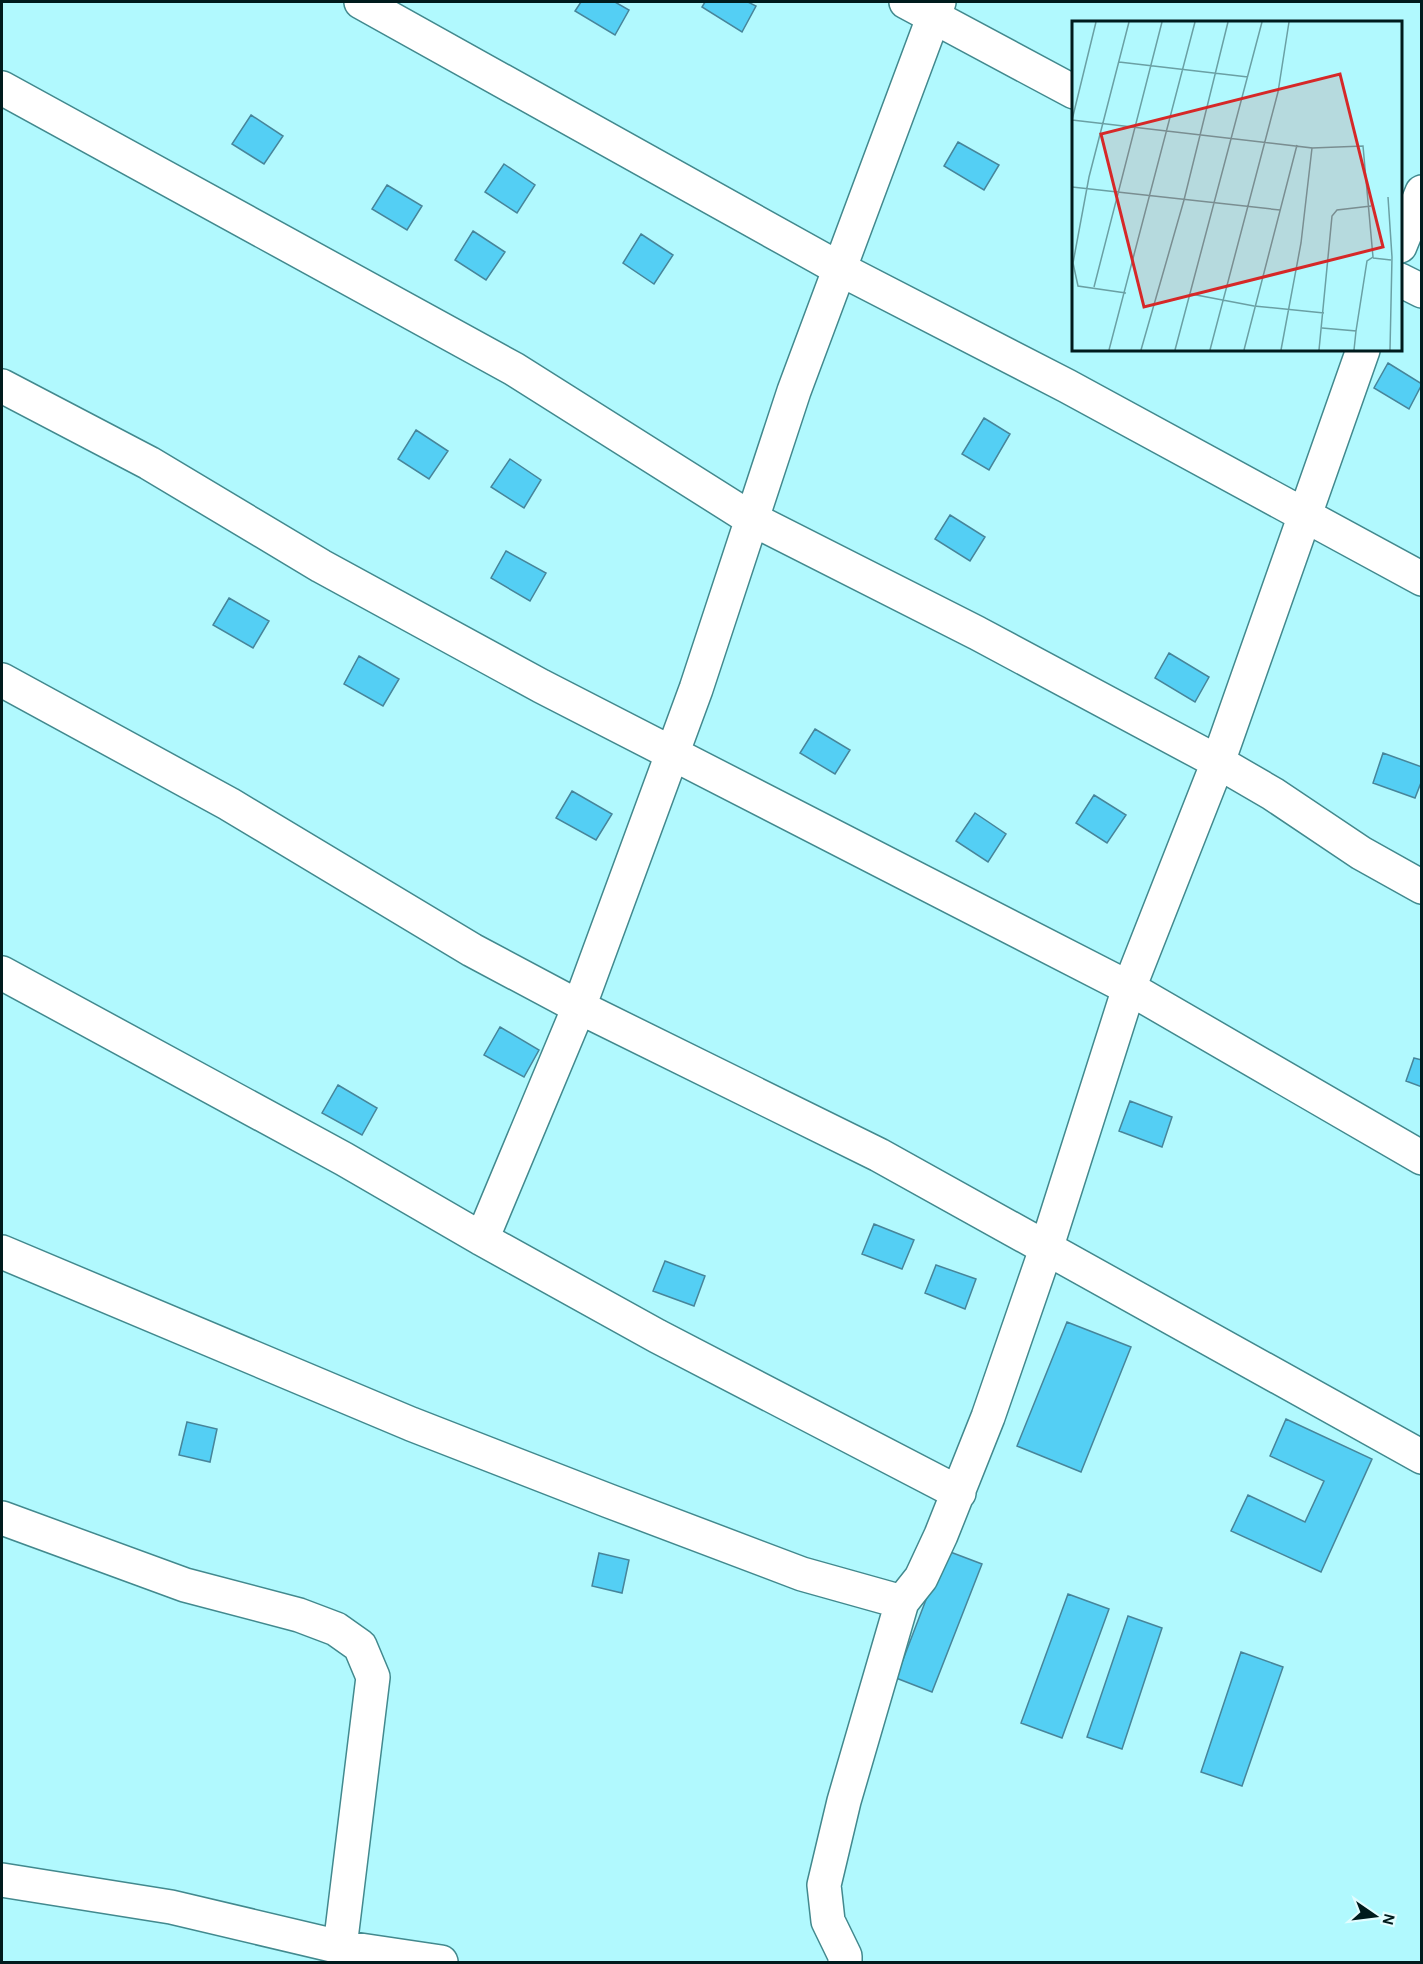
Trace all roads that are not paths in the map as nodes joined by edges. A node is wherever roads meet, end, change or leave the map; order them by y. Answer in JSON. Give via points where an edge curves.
{"nodes":[{"id":1,"x":361,"y":2,"type":"edge"},
{"id":2,"x":926,"y":6,"type":"edge"},
{"id":3,"x":2,"y":88,"type":"edge"},
{"id":4,"x":1072,"y":91,"type":"edge"},
{"id":5,"x":1422,"y":192,"type":"edge"},
{"id":6,"x":1402,"y":243,"type":"edge"},
{"id":7,"x":840,"y":269,"type":"junction"},
{"id":8,"x":1402,"y":281,"type":"edge"},
{"id":9,"x":1422,"y":291,"type":"edge"},
{"id":10,"x":1363,"y":351,"type":"edge"},
{"id":11,"x":4,"y":394,"type":"edge"},
{"id":12,"x":1303,"y":515,"type":"junction"},
{"id":13,"x":750,"y":518,"type":"junction"},
{"id":14,"x":1422,"y":579,"type":"edge"},
{"id":15,"x":2,"y":680,"type":"edge"},
{"id":16,"x":671,"y":751,"type":"junction"},
{"id":17,"x":1218,"y":762,"type":"junction"},
{"id":18,"x":1422,"y":887,"type":"edge"},
{"id":19,"x":2,"y":972,"type":"edge"},
{"id":20,"x":1129,"y":988,"type":"junction"},
{"id":21,"x":579,"y":1007,"type":"junction"},
{"id":22,"x":1422,"y":1158,"type":"edge"},
{"id":23,"x":482,"y":1239,"type":"junction"},
{"id":24,"x":1046,"y":1249,"type":"junction"},
{"id":25,"x":2,"y":1252,"type":"edge"},
{"id":26,"x":1422,"y":1457,"type":"edge"},
{"id":27,"x":959,"y":1493,"type":"junction"},
{"id":28,"x":2,"y":1518,"type":"edge"},
{"id":29,"x":902,"y":1602,"type":"junction"},
{"id":30,"x":2,"y":1880,"type":"edge"},
{"id":31,"x":340,"y":1947,"type":"junction"},
{"id":32,"x":441,"y":1962,"type":"edge"},
{"id":33,"x":845,"y":1962,"type":"edge"}],
"edges":[{"from":1,"to":7,"type":"street"},
{"from":2,"to":4,"type":"street"},
{"from":2,"to":7,"type":"street"},
{"from":3,"to":13,"type":"street","via":[[514,369]]},
{"from":5,"to":6,"type":"street"},
{"from":7,"to":12,"type":"street","via":[[1067,386]]},
{"from":7,"to":13,"type":"street"},
{"from":8,"to":9,"type":"street"},
{"from":10,"to":12,"type":"street"},
{"from":11,"to":16,"type":"street","via":[[149,463],[431,627]]},
{"from":12,"to":14,"type":"street"},
{"from":12,"to":17,"type":"street"},
{"from":13,"to":16,"type":"street","via":[[696,689]]},
{"from":13,"to":17,"type":"street"},
{"from":15,"to":21,"type":"street","via":[[230,804],[412,915]]},
{"from":16,"to":20,"type":"street"},
{"from":16,"to":21,"type":"street"},
{"from":17,"to":18,"type":"street","via":[[1360,853]]},
{"from":17,"to":20,"type":"street"},
{"from":19,"to":23,"type":"street"},
{"from":20,"to":22,"type":"street"},
{"from":20,"to":24,"type":"street"},
{"from":21,"to":23,"type":"street"},
{"from":21,"to":24,"type":"street","via":[[879,1155]]},
{"from":23,"to":27,"type":"street","via":[[657,1336]]},
{"from":24,"to":26,"type":"street"},
{"from":24,"to":27,"type":"street"},
{"from":25,"to":29,"type":"street","via":[[192,1334],[554,1480],[802,1574]]},
{"from":27,"to":29,"type":"street","via":[[921,1578]]},
{"from":28,"to":31,"type":"street","via":[[185,1585],[299,1615],[336,1629],[360,1646],[373,1677]]},
{"from":29,"to":33,"type":"street","via":[[844,1801],[824,1885],[828,1921]]},
{"from":30,"to":31,"type":"street","via":[[171,1907]]},
{"from":31,"to":32,"type":"street"}]}
